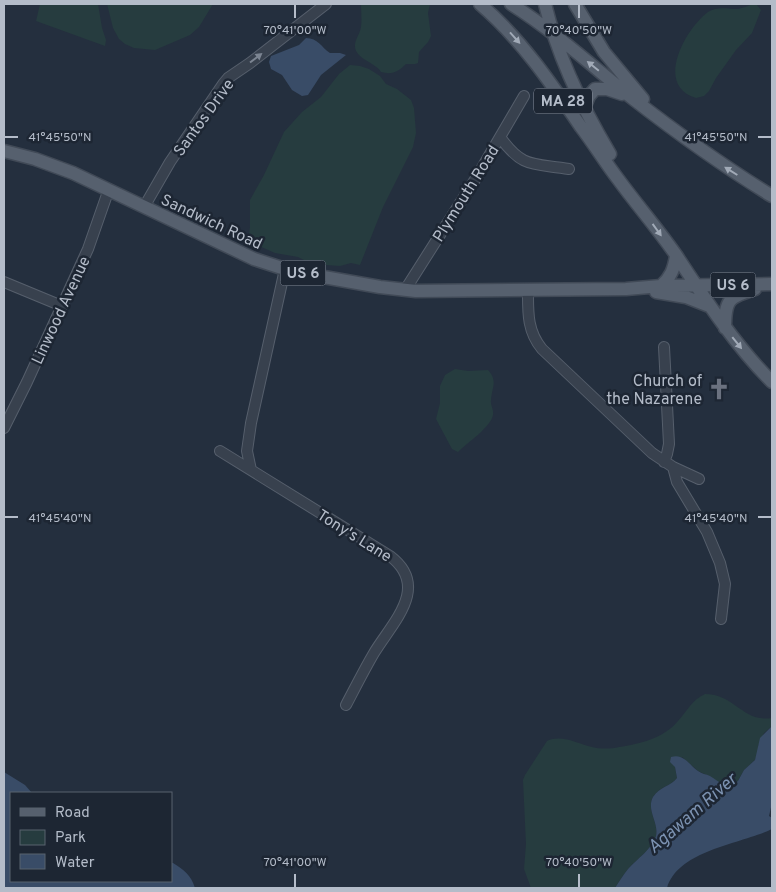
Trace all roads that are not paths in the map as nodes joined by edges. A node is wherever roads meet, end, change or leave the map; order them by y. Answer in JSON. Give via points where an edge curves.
{"nodes":[{"id":1,"x":326,"y":4,"type":"edge"},
{"id":2,"x":480,"y":4,"type":"edge"},
{"id":3,"x":511,"y":4,"type":"edge"},
{"id":4,"x":545,"y":4,"type":"edge"},
{"id":5,"x":575,"y":4,"type":"edge"},
{"id":6,"x":553,"y":33,"type":"junction"},
{"id":7,"x":524,"y":96,"type":"dead end"},
{"id":8,"x":631,"y":97,"type":"junction"},
{"id":9,"x":584,"y":108,"type":"junction"},
{"id":10,"x":670,"y":127,"type":"junction"},
{"id":11,"x":500,"y":137,"type":"junction"},
{"id":12,"x":4,"y":151,"type":"edge"},
{"id":13,"x":569,"y":169,"type":"dead end"},
{"id":14,"x":109,"y":189,"type":"junction"},
{"id":15,"x":772,"y":196,"type":"edge"},
{"id":16,"x":639,"y":204,"type":"junction"},
{"id":17,"x":144,"y":207,"type":"junction"},
{"id":18,"x":676,"y":256,"type":"junction"},
{"id":19,"x":285,"y":269,"type":"junction"},
{"id":20,"x":4,"y":282,"type":"edge"},
{"id":21,"x":694,"y":285,"type":"junction"},
{"id":22,"x":772,"y":285,"type":"edge"},
{"id":23,"x":661,"y":286,"type":"junction"},
{"id":24,"x":626,"y":289,"type":"junction"},
{"id":25,"x":405,"y":290,"type":"junction"},
{"id":26,"x":528,"y":290,"type":"junction"},
{"id":27,"x":62,"y":306,"type":"junction"},
{"id":28,"x":709,"y":306,"type":"junction"},
{"id":29,"x":725,"y":328,"type":"junction"},
{"id":30,"x":664,"y":347,"type":"dead end"},
{"id":31,"x":772,"y":382,"type":"edge"},
{"id":32,"x":4,"y":428,"type":"edge"},
{"id":33,"x":220,"y":451,"type":"dead end"},
{"id":34,"x":668,"y":464,"type":"junction"},
{"id":35,"x":251,"y":470,"type":"junction"},
{"id":36,"x":699,"y":479,"type":"dead end"},
{"id":37,"x":721,"y":619,"type":"dead end"},
{"id":38,"x":346,"y":705,"type":"dead end"}],
"edges":[{"from":17,"to":1,"type":"street","name":"Santos Drive","one_way":true,"via":[[223,84]]},
{"from":2,"to":16,"type":"main road","number":"MA 28","one_way":true,"via":[[537,64],[618,180]]},
{"from":3,"to":6,"type":"main road","number":"MA 28"},
{"from":4,"to":6,"type":"main road"},
{"from":5,"to":10,"type":"main road","via":[[604,52]]},
{"from":8,"to":6,"type":"main road","number":"MA 28","one_way":true},
{"from":6,"to":9,"type":"main road"},
{"from":7,"to":11,"type":"street","name":"Plymouth Road"},
{"from":8,"to":9,"type":"main road","via":[[598,88],[591,92]]},
{"from":8,"to":10,"type":"main road","number":"MA 28"},
{"from":9,"to":16,"type":"main road"},
{"from":15,"to":10,"type":"main road","number":"MA 28","one_way":true},
{"from":11,"to":13,"type":"street","via":[[521,160]]},
{"from":11,"to":25,"type":"street","name":"Plymouth Road"},
{"from":12,"to":14,"type":"main road","name":"Sandwich Road","number":"US 6","via":[[60,167]]},
{"from":14,"to":17,"type":"main road","name":"Sandwich Road","number":"US 6"},
{"from":14,"to":27,"type":"street","name":"Linwood Avenue","via":[[96,230]]},
{"from":16,"to":18,"type":"main road","number":"MA 28","one_way":true},
{"from":17,"to":19,"type":"main road","name":"Sandwich Road","number":"US 6","via":[[241,254]]},
{"from":18,"to":21,"type":"main road","number":"MA 28"},
{"from":18,"to":23,"type":"main road","via":[[673,271]]},
{"from":19,"to":25,"type":"main road","name":"Sandwich Road","number":"US 6"},
{"from":19,"to":35,"type":"street","via":[[249,432]]},
{"from":20,"to":27,"type":"street"},
{"from":21,"to":22,"type":"main road","name":"Sandwich Road","number":"US 6"},
{"from":21,"to":23,"type":"main road","name":"Sandwich Road","number":"US 6"},
{"from":21,"to":28,"type":"main road","number":"MA 28"},
{"from":22,"to":29,"type":"main road","via":[[733,298],[725,309]]},
{"from":23,"to":24,"type":"main road","name":"Sandwich Road","number":"US 6"},
{"from":24,"to":26,"type":"main road","name":"Sandwich Road","number":"US 6"},
{"from":24,"to":28,"type":"main road","name":"Sandwich Road","number":"US 6","via":[[678,295]]},
{"from":25,"to":26,"type":"main road","name":"Sandwich Road","number":"US 6"},
{"from":26,"to":34,"type":"street","via":[[530,327],[537,344],[638,441]]},
{"from":27,"to":32,"type":"street","name":"Linwood Avenue"},
{"from":28,"to":29,"type":"main road","number":"US 6"},
{"from":29,"to":31,"type":"main road","number":"US 6","one_way":true},
{"from":30,"to":34,"type":"street"},
{"from":33,"to":35,"type":"street","name":"Tony's Lane"},
{"from":34,"to":36,"type":"street"},
{"from":34,"to":37,"type":"street","via":[[720,563],[725,584]]},
{"from":35,"to":38,"type":"street","name":"Tony's Lane","via":[[390,556],[405,571],[408,595],[404,608],[374,653]]}]}
